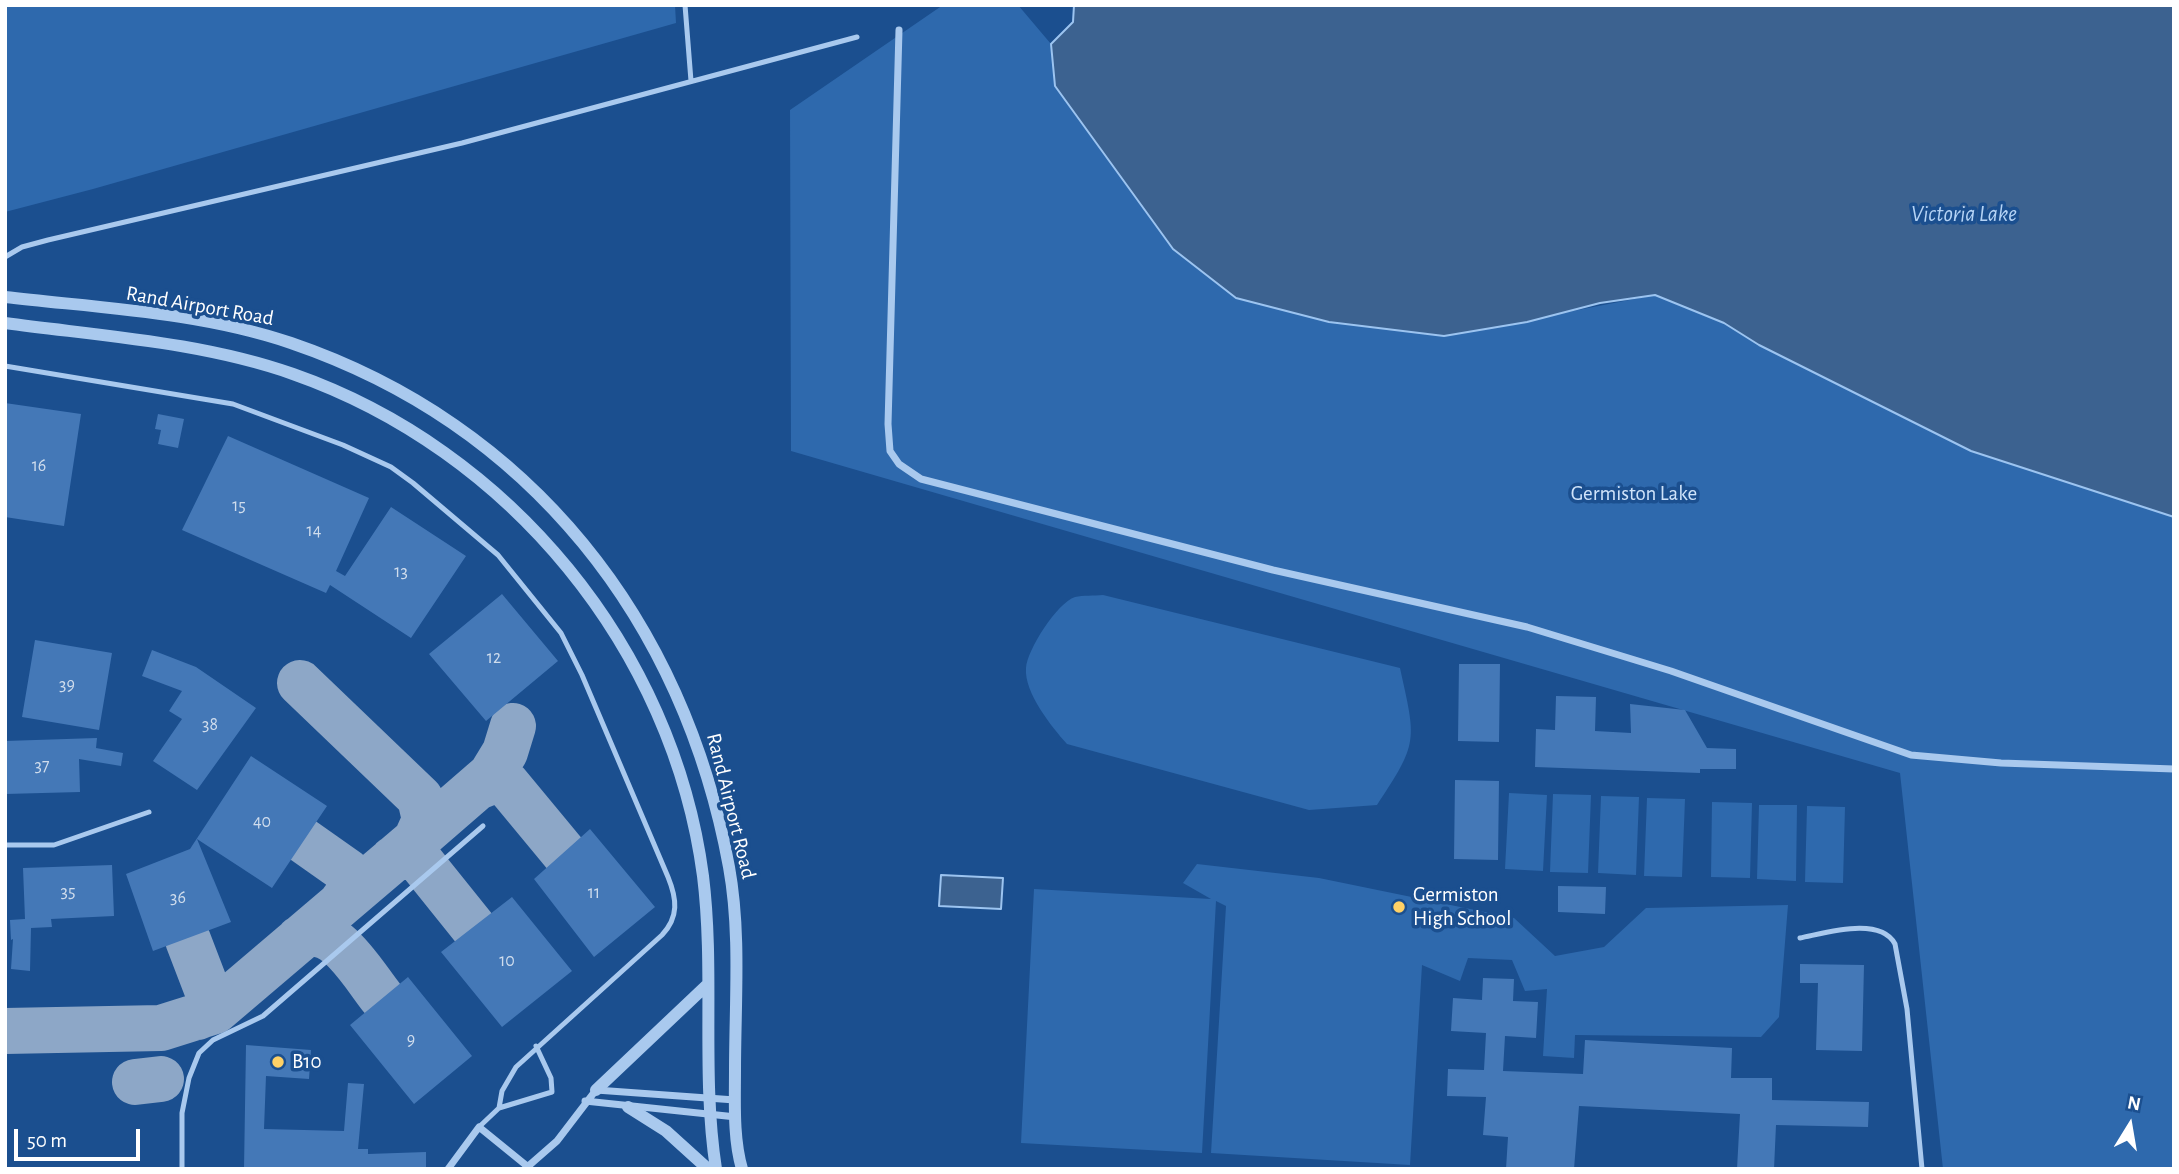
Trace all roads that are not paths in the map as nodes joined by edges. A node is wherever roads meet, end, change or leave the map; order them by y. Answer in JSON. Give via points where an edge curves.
{"nodes":[{"id":1,"x":685,"y":5,"type":"edge"},
{"id":2,"x":899,"y":30,"type":"dead end"},
{"id":3,"x":858,"y":37,"type":"dead end"},
{"id":4,"x":691,"y":81,"type":"junction"},
{"id":5,"x":5,"y":257,"type":"edge"},
{"id":6,"x":5,"y":297,"type":"edge"},
{"id":7,"x":5,"y":323,"type":"edge"},
{"id":8,"x":5,"y":366,"type":"edge"},
{"id":9,"x":2174,"y":769,"type":"edge"},
{"id":10,"x":149,"y":811,"type":"dead end"},
{"id":11,"x":484,"y":825,"type":"dead end"},
{"id":12,"x":5,"y":845,"type":"edge"},
{"id":13,"x":1800,"y":938,"type":"dead end"},
{"id":14,"x":708,"y":984,"type":"junction"},
{"id":15,"x":536,"y":1046,"type":"junction"},
{"id":16,"x":596,"y":1090,"type":"junction"},
{"id":17,"x":709,"y":1099,"type":"junction"},
{"id":18,"x":734,"y":1100,"type":"junction"},
{"id":19,"x":585,"y":1101,"type":"junction"},
{"id":20,"x":628,"y":1107,"type":"junction"},
{"id":21,"x":499,"y":1108,"type":"junction"},
{"id":22,"x":711,"y":1116,"type":"junction"},
{"id":23,"x":736,"y":1118,"type":"junction"},
{"id":24,"x":479,"y":1127,"type":"junction"},
{"id":25,"x":526,"y":1168,"type":"edge"},
{"id":26,"x":182,"y":1169,"type":"edge"},
{"id":27,"x":448,"y":1169,"type":"edge"},
{"id":28,"x":708,"y":1169,"type":"edge"},
{"id":29,"x":716,"y":1169,"type":"edge"},
{"id":30,"x":742,"y":1169,"type":"edge"},
{"id":31,"x":1922,"y":1169,"type":"edge"}],
"edges":[{"from":1,"to":4,"type":"lane"},
{"from":2,"to":9,"type":"street","via":[[888,424],[890,451],[909,472],[980,496],[1527,627],[1671,671],[1911,755],[2013,764]]},
{"from":3,"to":4,"type":"lane"},
{"from":4,"to":5,"type":"lane","via":[[462,143],[48,240]]},
{"from":6,"to":18,"type":"street","name":"Rand Airport Road","via":[[220,325],[338,361],[408,396],[477,442],[572,529],[612,579],[658,653],[692,726],[712,789],[734,905]]},
{"from":7,"to":14,"type":"street","name":"Rand Airport Road","via":[[155,343],[244,360],[302,378],[394,419],[435,446],[534,527],[590,594],[620,639],[665,731],[689,802],[703,877]]},
{"from":8,"to":15,"type":"lane","via":[[233,404],[371,457],[413,483],[489,547],[544,609],[582,674],[676,902],[672,922],[662,935]]},
{"from":10,"to":12,"type":"lane","via":[[54,845]]},
{"from":11,"to":26,"type":"lane","via":[[263,1016],[213,1040],[199,1053],[182,1113]]},
{"from":13,"to":31,"type":"lane","via":[[1857,930],[1891,936],[1907,1009]]},
{"from":14,"to":16,"type":"street"},
{"from":14,"to":17,"type":"street","name":"Rand Airport Road"},
{"from":15,"to":21,"type":"lane","via":[[506,1083]]},
{"from":15,"to":21,"type":"lane","via":[[551,1077],[552,1092]]},
{"from":16,"to":17,"type":"street"},
{"from":16,"to":19,"type":"street"},
{"from":17,"to":18,"type":"street"},
{"from":17,"to":22,"type":"street","name":"Rand Airport Road"},
{"from":18,"to":23,"type":"street","name":"Rand Airport Road"},
{"from":19,"to":20,"type":"street"},
{"from":19,"to":25,"type":"street","via":[[557,1141]]},
{"from":20,"to":22,"type":"street"},
{"from":20,"to":28,"type":"street","via":[[666,1131]]},
{"from":21,"to":24,"type":"lane"},
{"from":22,"to":23,"type":"street"},
{"from":22,"to":29,"type":"street","name":"Rand Airport Road"},
{"from":23,"to":30,"type":"street","name":"Rand Airport Road"},
{"from":24,"to":25,"type":"street"},
{"from":24,"to":27,"type":"street"}]}
